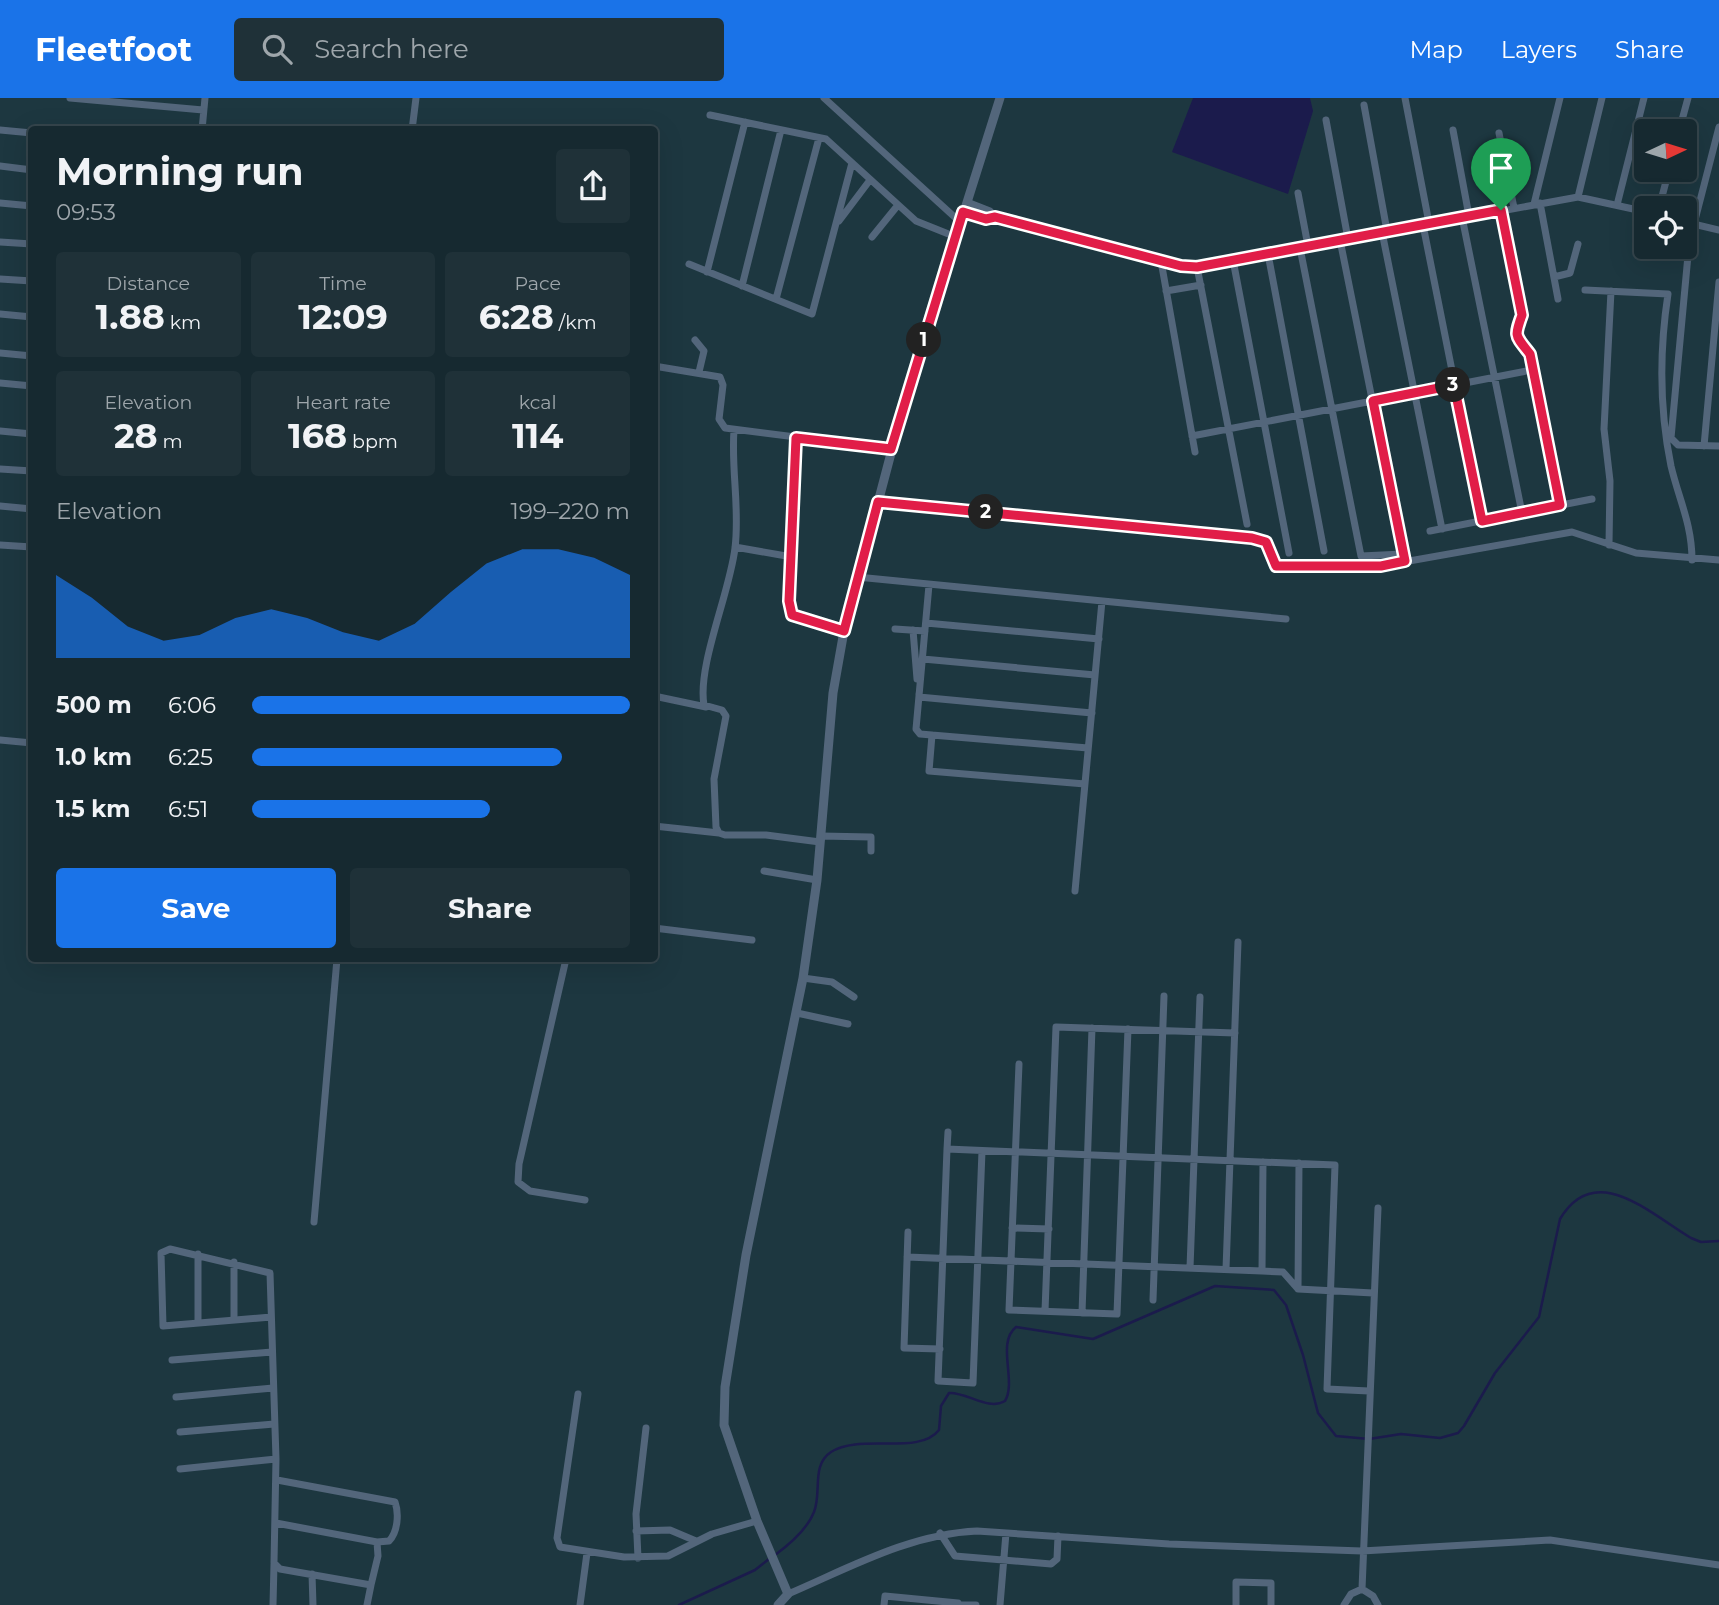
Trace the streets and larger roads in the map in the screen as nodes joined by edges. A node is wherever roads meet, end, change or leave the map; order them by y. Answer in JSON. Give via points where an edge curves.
{"nodes":[{"id":1,"x":70,"y":98,"type":"edge"},
{"id":2,"x":205,"y":98,"type":"edge"},
{"id":3,"x":416,"y":98,"type":"edge"},
{"id":4,"x":824,"y":98,"type":"edge"},
{"id":5,"x":1000,"y":98,"type":"edge"},
{"id":6,"x":1405,"y":98,"type":"edge"},
{"id":7,"x":1560,"y":98,"type":"edge"},
{"id":8,"x":1602,"y":98,"type":"edge"},
{"id":9,"x":1644,"y":98,"type":"edge"},
{"id":10,"x":1688,"y":98,"type":"edge"},
{"id":11,"x":1364,"y":105,"type":"dead end"},
{"id":12,"x":203,"y":110,"type":"junction"},
{"id":13,"x":710,"y":115,"type":"dead end"},
{"id":14,"x":1682,"y":119,"type":"edge"},
{"id":15,"x":1326,"y":120,"type":"dead end"},
{"id":16,"x":745,"y":122,"type":"junction"},
{"id":17,"x":202,"y":126,"type":"edge"},
{"id":18,"x":412,"y":126,"type":"edge"},
{"id":19,"x":1719,"y":127,"type":"edge"},
{"id":20,"x":0,"y":130,"type":"edge"},
{"id":21,"x":781,"y":130,"type":"junction"},
{"id":22,"x":1453,"y":130,"type":"dead end"},
{"id":23,"x":28,"y":132,"type":"edge"},
{"id":24,"x":1499,"y":134,"type":"dead end"},
{"id":25,"x":820,"y":138,"type":"junction"},
{"id":26,"x":852,"y":163,"type":"junction"},
{"id":27,"x":0,"y":166,"type":"edge"},
{"id":28,"x":28,"y":170,"type":"edge"},
{"id":29,"x":870,"y":180,"type":"junction"},
{"id":30,"x":1298,"y":193,"type":"dead end"},
{"id":31,"x":1578,"y":197,"type":"junction"},
{"id":32,"x":1697,"y":200,"type":"edge"},
{"id":33,"x":0,"y":202,"type":"edge"},
{"id":34,"x":967,"y":202,"type":"junction"},
{"id":35,"x":1537,"y":204,"type":"junction"},
{"id":36,"x":898,"y":205,"type":"junction"},
{"id":37,"x":1617,"y":205,"type":"junction"},
{"id":38,"x":28,"y":206,"type":"edge"},
{"id":39,"x":1514,"y":208,"type":"junction"},
{"id":40,"x":1634,"y":209,"type":"edge"},
{"id":41,"x":1501,"y":210,"type":"junction"},
{"id":42,"x":1466,"y":216,"type":"junction"},
{"id":43,"x":962,"y":217,"type":"junction"},
{"id":44,"x":995,"y":217,"type":"junction"},
{"id":45,"x":1426,"y":224,"type":"junction"},
{"id":46,"x":835,"y":225,"type":"junction"},
{"id":47,"x":1697,"y":225,"type":"edge"},
{"id":48,"x":1719,"y":230,"type":"edge"},
{"id":49,"x":1385,"y":232,"type":"junction"},
{"id":50,"x":872,"y":237,"type":"dead end"},
{"id":51,"x":956,"y":237,"type":"junction"},
{"id":52,"x":1344,"y":239,"type":"junction"},
{"id":53,"x":0,"y":242,"type":"edge"},
{"id":54,"x":28,"y":244,"type":"edge"},
{"id":55,"x":1578,"y":244,"type":"dead end"},
{"id":56,"x":1304,"y":247,"type":"junction"},
{"id":57,"x":1268,"y":254,"type":"junction"},
{"id":58,"x":1687,"y":259,"type":"edge"},
{"id":59,"x":1233,"y":260,"type":"junction"},
{"id":60,"x":1161,"y":261,"type":"junction"},
{"id":61,"x":689,"y":264,"type":"dead end"},
{"id":62,"x":1197,"y":267,"type":"junction"},
{"id":63,"x":707,"y":272,"type":"junction"},
{"id":64,"x":1554,"y":277,"type":"junction"},
{"id":65,"x":0,"y":278,"type":"edge"},
{"id":66,"x":28,"y":281,"type":"edge"},
{"id":67,"x":1719,"y":282,"type":"edge"},
{"id":68,"x":742,"y":285,"type":"junction"},
{"id":69,"x":1201,"y":285,"type":"junction"},
{"id":70,"x":1585,"y":290,"type":"dead end"},
{"id":71,"x":1611,"y":291,"type":"junction"},
{"id":72,"x":1167,"y":292,"type":"junction"},
{"id":73,"x":776,"y":299,"type":"junction"},
{"id":74,"x":1558,"y":299,"type":"dead end"},
{"id":75,"x":0,"y":314,"type":"edge"},
{"id":76,"x":28,"y":317,"type":"edge"},
{"id":77,"x":695,"y":340,"type":"dead end"},
{"id":78,"x":0,"y":354,"type":"edge"},
{"id":79,"x":28,"y":356,"type":"edge"},
{"id":80,"x":658,"y":367,"type":"edge"},
{"id":81,"x":1532,"y":370,"type":"junction"},
{"id":82,"x":699,"y":372,"type":"junction"},
{"id":83,"x":1493,"y":377,"type":"junction"},
{"id":84,"x":0,"y":383,"type":"edge"},
{"id":85,"x":1454,"y":385,"type":"junction"},
{"id":86,"x":28,"y":386,"type":"edge"},
{"id":87,"x":1413,"y":393,"type":"junction"},
{"id":88,"x":1373,"y":401,"type":"junction"},
{"id":89,"x":1332,"y":409,"type":"junction"},
{"id":90,"x":1299,"y":416,"type":"junction"},
{"id":91,"x":1264,"y":422,"type":"junction"},
{"id":92,"x":1229,"y":429,"type":"junction"},
{"id":93,"x":734,"y":430,"type":"junction"},
{"id":94,"x":0,"y":431,"type":"edge"},
{"id":95,"x":28,"y":434,"type":"edge"},
{"id":96,"x":1192,"y":436,"type":"junction"},
{"id":97,"x":796,"y":438,"type":"junction"},
{"id":98,"x":1704,"y":446,"type":"junction"},
{"id":99,"x":1719,"y":446,"type":"edge"},
{"id":100,"x":891,"y":449,"type":"junction"},
{"id":101,"x":1195,"y":452,"type":"dead end"},
{"id":102,"x":0,"y":469,"type":"edge"},
{"id":103,"x":28,"y":471,"type":"edge"},
{"id":104,"x":1592,"y":499,"type":"dead end"},
{"id":105,"x":878,"y":502,"type":"junction"},
{"id":106,"x":1560,"y":505,"type":"junction"},
{"id":107,"x":0,"y":506,"type":"edge"},
{"id":108,"x":28,"y":509,"type":"edge"},
{"id":109,"x":1522,"y":513,"type":"junction"},
{"id":110,"x":1482,"y":521,"type":"junction"},
{"id":111,"x":1247,"y":524,"type":"dead end"},
{"id":112,"x":1442,"y":529,"type":"junction"},
{"id":113,"x":1430,"y":531,"type":"dead end"},
{"id":114,"x":0,"y":545,"type":"edge"},
{"id":115,"x":1609,"y":545,"type":"junction"},
{"id":116,"x":28,"y":547,"type":"edge"},
{"id":117,"x":735,"y":547,"type":"junction"},
{"id":118,"x":1324,"y":551,"type":"dead end"},
{"id":119,"x":1289,"y":553,"type":"dead end"},
{"id":120,"x":792,"y":557,"type":"junction"},
{"id":121,"x":1404,"y":558,"type":"junction"},
{"id":122,"x":1692,"y":560,"type":"junction"},
{"id":123,"x":1719,"y":560,"type":"edge"},
{"id":124,"x":857,"y":578,"type":"junction"},
{"id":125,"x":929,"y":584,"type":"junction"},
{"id":126,"x":1102,"y":601,"type":"junction"},
{"id":127,"x":1286,"y":619,"type":"dead end"},
{"id":128,"x":925,"y":627,"type":"junction"},
{"id":129,"x":895,"y":629,"type":"dead end"},
{"id":130,"x":844,"y":631,"type":"junction"},
{"id":131,"x":913,"y":631,"type":"junction"},
{"id":132,"x":1099,"y":639,"type":"junction"},
{"id":133,"x":923,"y":659,"type":"junction"},
{"id":134,"x":1096,"y":675,"type":"junction"},
{"id":135,"x":658,"y":697,"type":"edge"},
{"id":136,"x":919,"y":697,"type":"junction"},
{"id":137,"x":706,"y":707,"type":"junction"},
{"id":138,"x":1092,"y":713,"type":"junction"},
{"id":139,"x":932,"y":735,"type":"junction"},
{"id":140,"x":0,"y":740,"type":"edge"},
{"id":141,"x":28,"y":743,"type":"edge"},
{"id":142,"x":1088,"y":748,"type":"junction"},
{"id":143,"x":1085,"y":784,"type":"junction"},
{"id":144,"x":658,"y":827,"type":"edge"},
{"id":145,"x":719,"y":833,"type":"junction"},
{"id":146,"x":821,"y":839,"type":"junction"},
{"id":147,"x":872,"y":851,"type":"dead end"},
{"id":148,"x":764,"y":871,"type":"dead end"},
{"id":149,"x":817,"y":880,"type":"junction"},
{"id":150,"x":1075,"y":891,"type":"dead end"},
{"id":151,"x":658,"y":928,"type":"edge"},
{"id":152,"x":752,"y":940,"type":"dead end"},
{"id":153,"x":1238,"y":942,"type":"dead end"},
{"id":154,"x":337,"y":962,"type":"edge"},
{"id":155,"x":565,"y":962,"type":"edge"},
{"id":156,"x":803,"y":978,"type":"junction"},
{"id":157,"x":1164,"y":996,"type":"dead end"},
{"id":158,"x":854,"y":997,"type":"dead end"},
{"id":159,"x":1200,"y":997,"type":"dead end"},
{"id":160,"x":797,"y":1013,"type":"junction"},
{"id":161,"x":848,"y":1024,"type":"dead end"},
{"id":162,"x":1092,"y":1028,"type":"junction"},
{"id":163,"x":1128,"y":1029,"type":"junction"},
{"id":164,"x":1163,"y":1031,"type":"junction"},
{"id":165,"x":1199,"y":1032,"type":"junction"},
{"id":166,"x":1235,"y":1033,"type":"junction"},
{"id":167,"x":1019,"y":1064,"type":"dead end"},
{"id":168,"x":948,"y":1132,"type":"dead end"},
{"id":169,"x":947,"y":1149,"type":"junction"},
{"id":170,"x":982,"y":1151,"type":"junction"},
{"id":171,"x":1015,"y":1152,"type":"junction"},
{"id":172,"x":1051,"y":1154,"type":"junction"},
{"id":173,"x":1089,"y":1155,"type":"junction"},
{"id":174,"x":1123,"y":1156,"type":"junction"},
{"id":175,"x":1158,"y":1158,"type":"junction"},
{"id":176,"x":1195,"y":1159,"type":"junction"},
{"id":177,"x":1230,"y":1160,"type":"junction"},
{"id":178,"x":1264,"y":1162,"type":"junction"},
{"id":179,"x":1299,"y":1163,"type":"junction"},
{"id":180,"x":585,"y":1200,"type":"dead end"},
{"id":181,"x":1378,"y":1208,"type":"dead end"},
{"id":182,"x":314,"y":1222,"type":"dead end"},
{"id":183,"x":1012,"y":1228,"type":"junction"},
{"id":184,"x":1049,"y":1230,"type":"junction"},
{"id":185,"x":908,"y":1232,"type":"dead end"},
{"id":186,"x":198,"y":1254,"type":"junction"},
{"id":187,"x":907,"y":1257,"type":"junction"},
{"id":188,"x":943,"y":1258,"type":"junction"},
{"id":189,"x":978,"y":1260,"type":"junction"},
{"id":190,"x":1011,"y":1261,"type":"junction"},
{"id":191,"x":234,"y":1262,"type":"junction"},
{"id":192,"x":1047,"y":1262,"type":"junction"},
{"id":193,"x":1084,"y":1264,"type":"junction"},
{"id":194,"x":1119,"y":1265,"type":"junction"},
{"id":195,"x":1154,"y":1266,"type":"junction"},
{"id":196,"x":1190,"y":1268,"type":"junction"},
{"id":197,"x":1226,"y":1269,"type":"junction"},
{"id":198,"x":1262,"y":1270,"type":"junction"},
{"id":199,"x":1298,"y":1289,"type":"junction"},
{"id":200,"x":1331,"y":1290,"type":"junction"},
{"id":201,"x":1373,"y":1293,"type":"junction"},
{"id":202,"x":1153,"y":1300,"type":"dead end"},
{"id":203,"x":1045,"y":1311,"type":"junction"},
{"id":204,"x":1082,"y":1312,"type":"junction"},
{"id":205,"x":271,"y":1317,"type":"junction"},
{"id":206,"x":234,"y":1320,"type":"junction"},
{"id":207,"x":198,"y":1323,"type":"junction"},
{"id":208,"x":940,"y":1349,"type":"junction"},
{"id":209,"x":272,"y":1352,"type":"junction"},
{"id":210,"x":173,"y":1360,"type":"dead end"},
{"id":211,"x":273,"y":1388,"type":"junction"},
{"id":212,"x":1369,"y":1391,"type":"junction"},
{"id":213,"x":578,"y":1394,"type":"dead end"},
{"id":214,"x":176,"y":1396,"type":"dead end"},
{"id":215,"x":274,"y":1424,"type":"junction"},
{"id":216,"x":646,"y":1428,"type":"dead end"},
{"id":217,"x":180,"y":1432,"type":"dead end"},
{"id":218,"x":276,"y":1460,"type":"junction"},
{"id":219,"x":180,"y":1469,"type":"dead end"},
{"id":220,"x":277,"y":1480,"type":"junction"},
{"id":221,"x":757,"y":1521,"type":"junction"},
{"id":222,"x":276,"y":1523,"type":"junction"},
{"id":223,"x":636,"y":1531,"type":"junction"},
{"id":224,"x":1006,"y":1533,"type":"junction"},
{"id":225,"x":940,"y":1534,"type":"junction"},
{"id":226,"x":1058,"y":1536,"type":"junction"},
{"id":227,"x":696,"y":1541,"type":"junction"},
{"id":228,"x":377,"y":1542,"type":"junction"},
{"id":229,"x":1362,"y":1550,"type":"junction"},
{"id":230,"x":587,"y":1553,"type":"junction"},
{"id":231,"x":638,"y":1558,"type":"junction"},
{"id":232,"x":1004,"y":1559,"type":"junction"},
{"id":233,"x":274,"y":1563,"type":"junction"},
{"id":234,"x":1719,"y":1565,"type":"edge"},
{"id":235,"x":312,"y":1574,"type":"junction"},
{"id":236,"x":1362,"y":1581,"type":"junction"},
{"id":237,"x":370,"y":1585,"type":"junction"},
{"id":238,"x":788,"y":1594,"type":"junction"},
{"id":239,"x":920,"y":1602,"type":"edge"},
{"id":240,"x":958,"y":1604,"type":"edge"},
{"id":241,"x":273,"y":1605,"type":"edge"},
{"id":242,"x":313,"y":1605,"type":"edge"},
{"id":243,"x":367,"y":1605,"type":"edge"},
{"id":244,"x":580,"y":1605,"type":"edge"},
{"id":245,"x":778,"y":1605,"type":"edge"},
{"id":246,"x":884,"y":1605,"type":"edge"},
{"id":247,"x":976,"y":1605,"type":"edge"},
{"id":248,"x":1000,"y":1605,"type":"edge"},
{"id":249,"x":1236,"y":1605,"type":"edge"},
{"id":250,"x":1271,"y":1605,"type":"edge"},
{"id":251,"x":1344,"y":1605,"type":"edge"},
{"id":252,"x":1378,"y":1605,"type":"edge"}],
"edges":[{"from":1,"to":12,"type":"street"},
{"from":2,"to":12,"type":"street"},
{"from":3,"to":18,"type":"street"},
{"from":4,"to":43,"type":"street"},
{"from":5,"to":34,"type":"street"},
{"from":6,"to":45,"type":"street"},
{"from":7,"to":35,"type":"street"},
{"from":8,"to":31,"type":"street"},
{"from":9,"to":37,"type":"street"},
{"from":10,"to":14,"type":"street"},
{"from":11,"to":49,"type":"street"},
{"from":12,"to":17,"type":"street"},
{"from":13,"to":16,"type":"street"},
{"from":15,"to":52,"type":"street"},
{"from":16,"to":21,"type":"street"},
{"from":16,"to":63,"type":"street"},
{"from":19,"to":32,"type":"street"},
{"from":20,"to":23,"type":"street"},
{"from":21,"to":25,"type":"street"},
{"from":21,"to":68,"type":"street"},
{"from":22,"to":42,"type":"street"},
{"from":24,"to":39,"type":"street"},
{"from":25,"to":26,"type":"street"},
{"from":25,"to":73,"type":"street"},
{"from":26,"to":29,"type":"street"},
{"from":26,"to":46,"type":"street"},
{"from":27,"to":28,"type":"street"},
{"from":29,"to":36,"type":"street"},
{"from":29,"to":46,"type":"street"},
{"from":30,"to":56,"type":"street"},
{"from":31,"to":35,"type":"street"},
{"from":31,"to":37,"type":"street"},
{"from":33,"to":38,"type":"street"},
{"from":34,"to":43,"type":"street"},
{"from":34,"to":44,"type":"street"},
{"from":35,"to":39,"type":"street"},
{"from":35,"to":64,"type":"street"},
{"from":36,"to":50,"type":"street"},
{"from":36,"to":51,"type":"street","via":[[916,221]]},
{"from":37,"to":40,"type":"street"},
{"from":39,"to":41,"type":"street"},
{"from":41,"to":42,"type":"street"},
{"from":41,"to":81,"type":"street","via":[[1522,315],[1516,336],[1530,354]]},
{"from":42,"to":45,"type":"street"},
{"from":42,"to":83,"type":"street"},
{"from":43,"to":44,"type":"street"},
{"from":43,"to":51,"type":"street"},
{"from":44,"to":60,"type":"street"},
{"from":45,"to":49,"type":"street"},
{"from":45,"to":85,"type":"street"},
{"from":46,"to":73,"type":"street","via":[[812,314]]},
{"from":47,"to":48,"type":"street"},
{"from":49,"to":52,"type":"street"},
{"from":49,"to":87,"type":"street"},
{"from":51,"to":100,"type":"street"},
{"from":52,"to":56,"type":"street"},
{"from":52,"to":88,"type":"street"},
{"from":53,"to":54,"type":"street"},
{"from":55,"to":64,"type":"street","via":[[1570,273]]},
{"from":56,"to":57,"type":"street"},
{"from":56,"to":89,"type":"street"},
{"from":57,"to":59,"type":"street"},
{"from":57,"to":90,"type":"street"},
{"from":58,"to":98,"type":"street","via":[[1671,438],[1678,445]]},
{"from":59,"to":62,"type":"street"},
{"from":59,"to":91,"type":"street"},
{"from":60,"to":62,"type":"street"},
{"from":60,"to":72,"type":"street"},
{"from":61,"to":63,"type":"street"},
{"from":62,"to":69,"type":"street"},
{"from":63,"to":68,"type":"street"},
{"from":64,"to":74,"type":"street"},
{"from":65,"to":66,"type":"street"},
{"from":67,"to":98,"type":"street"},
{"from":68,"to":73,"type":"street"},
{"from":69,"to":72,"type":"street"},
{"from":69,"to":92,"type":"street"},
{"from":70,"to":71,"type":"street"},
{"from":71,"to":115,"type":"street","via":[[1604,429],[1610,481]]},
{"from":71,"to":122,"type":"street","via":[[1668,294],[1660,381],[1671,466],[1690,525]]},
{"from":72,"to":96,"type":"street"},
{"from":75,"to":76,"type":"street"},
{"from":77,"to":82,"type":"street","via":[[704,351]]},
{"from":78,"to":79,"type":"street"},
{"from":80,"to":82,"type":"street"},
{"from":81,"to":83,"type":"street"},
{"from":81,"to":106,"type":"street"},
{"from":82,"to":93,"type":"street","via":[[722,379],[719,422]]},
{"from":83,"to":85,"type":"street"},
{"from":83,"to":109,"type":"street"},
{"from":84,"to":86,"type":"street"},
{"from":85,"to":87,"type":"street"},
{"from":85,"to":110,"type":"street"},
{"from":87,"to":88,"type":"street"},
{"from":87,"to":112,"type":"street"},
{"from":88,"to":89,"type":"street"},
{"from":88,"to":121,"type":"street"},
{"from":89,"to":90,"type":"street"},
{"from":89,"to":121,"type":"street","via":[[1361,556]]},
{"from":90,"to":91,"type":"street"},
{"from":90,"to":118,"type":"street"},
{"from":91,"to":92,"type":"street"},
{"from":91,"to":119,"type":"street"},
{"from":92,"to":96,"type":"street"},
{"from":92,"to":111,"type":"street"},
{"from":93,"to":97,"type":"street"},
{"from":93,"to":117,"type":"street"},
{"from":94,"to":95,"type":"street"},
{"from":96,"to":101,"type":"street"},
{"from":97,"to":100,"type":"street"},
{"from":97,"to":120,"type":"street"},
{"from":98,"to":99,"type":"street"},
{"from":100,"to":105,"type":"street"},
{"from":102,"to":103,"type":"street"},
{"from":104,"to":106,"type":"street"},
{"from":105,"to":121,"type":"street","via":[[1252,538],[1266,542],[1276,566],[1381,566]]},
{"from":105,"to":124,"type":"street"},
{"from":106,"to":109,"type":"street"},
{"from":107,"to":108,"type":"street"},
{"from":109,"to":110,"type":"street"},
{"from":110,"to":112,"type":"street"},
{"from":112,"to":113,"type":"street"},
{"from":114,"to":116,"type":"street"},
{"from":115,"to":121,"type":"street","via":[[1572,532]]},
{"from":115,"to":122,"type":"street","via":[[1636,554]]},
{"from":117,"to":120,"type":"street"},
{"from":117,"to":137,"type":"street","via":[[728,593],[705,674]]},
{"from":120,"to":130,"type":"street","via":[[792,615]]},
{"from":122,"to":123,"type":"street"},
{"from":124,"to":125,"type":"street"},
{"from":124,"to":130,"type":"street"},
{"from":125,"to":126,"type":"street"},
{"from":125,"to":128,"type":"street"},
{"from":126,"to":127,"type":"street"},
{"from":126,"to":132,"type":"street"},
{"from":128,"to":131,"type":"street"},
{"from":128,"to":132,"type":"street"},
{"from":128,"to":133,"type":"street"},
{"from":129,"to":131,"type":"street"},
{"from":130,"to":146,"type":"street","via":[[832,693]]},
{"from":131,"to":136,"type":"street"},
{"from":132,"to":134,"type":"street"},
{"from":133,"to":134,"type":"street"},
{"from":133,"to":136,"type":"street"},
{"from":134,"to":138,"type":"street"},
{"from":135,"to":137,"type":"street"},
{"from":136,"to":138,"type":"street"},
{"from":136,"to":139,"type":"street","via":[[916,729]]},
{"from":137,"to":145,"type":"street","via":[[722,710],[726,716],[714,779]]},
{"from":138,"to":142,"type":"street"},
{"from":139,"to":142,"type":"street"},
{"from":139,"to":143,"type":"street","via":[[929,771]]},
{"from":140,"to":141,"type":"street"},
{"from":142,"to":143,"type":"street"},
{"from":143,"to":150,"type":"street"},
{"from":144,"to":145,"type":"street"},
{"from":145,"to":146,"type":"street"},
{"from":146,"to":147,"type":"street","via":[[871,837]]},
{"from":146,"to":149,"type":"street"},
{"from":148,"to":149,"type":"street"},
{"from":149,"to":156,"type":"street"},
{"from":151,"to":152,"type":"street"},
{"from":153,"to":166,"type":"street"},
{"from":154,"to":182,"type":"street"},
{"from":155,"to":180,"type":"street","via":[[518,1182],[530,1191]]},
{"from":156,"to":158,"type":"street","via":[[832,982]]},
{"from":156,"to":160,"type":"street"},
{"from":157,"to":164,"type":"street"},
{"from":159,"to":165,"type":"street"},
{"from":160,"to":161,"type":"street"},
{"from":160,"to":221,"type":"street","via":[[746,1255],[723,1402],[724,1425]]},
{"from":162,"to":163,"type":"street"},
{"from":162,"to":172,"type":"street","via":[[1056,1027]]},
{"from":162,"to":173,"type":"street"},
{"from":163,"to":164,"type":"street"},
{"from":163,"to":174,"type":"street"},
{"from":164,"to":165,"type":"street"},
{"from":164,"to":175,"type":"street"},
{"from":165,"to":166,"type":"street"},
{"from":165,"to":176,"type":"street"},
{"from":166,"to":177,"type":"street"},
{"from":167,"to":171,"type":"street"},
{"from":168,"to":169,"type":"street"},
{"from":169,"to":170,"type":"street"},
{"from":169,"to":188,"type":"street"},
{"from":170,"to":171,"type":"street"},
{"from":170,"to":189,"type":"street"},
{"from":171,"to":172,"type":"street"},
{"from":171,"to":183,"type":"street"},
{"from":172,"to":173,"type":"street"},
{"from":172,"to":184,"type":"street"},
{"from":173,"to":174,"type":"street"},
{"from":173,"to":193,"type":"street"},
{"from":174,"to":175,"type":"street"},
{"from":174,"to":194,"type":"street"},
{"from":175,"to":176,"type":"street"},
{"from":175,"to":195,"type":"street"},
{"from":176,"to":177,"type":"street"},
{"from":176,"to":196,"type":"street"},
{"from":177,"to":178,"type":"street"},
{"from":177,"to":197,"type":"street"},
{"from":178,"to":179,"type":"street"},
{"from":178,"to":198,"type":"street"},
{"from":179,"to":199,"type":"street"},
{"from":179,"to":200,"type":"street","via":[[1335,1165]]},
{"from":181,"to":201,"type":"street"},
{"from":183,"to":184,"type":"street"},
{"from":183,"to":190,"type":"street"},
{"from":184,"to":192,"type":"street"},
{"from":185,"to":187,"type":"street"},
{"from":186,"to":191,"type":"street"},
{"from":186,"to":207,"type":"street"},
{"from":186,"to":207,"type":"street","via":[[165,1249],[160,1259],[162,1325]]},
{"from":187,"to":188,"type":"street"},
{"from":187,"to":208,"type":"street","via":[[904,1348]]},
{"from":188,"to":189,"type":"street"},
{"from":188,"to":208,"type":"street"},
{"from":189,"to":190,"type":"street"},
{"from":189,"to":208,"type":"street","via":[[973,1383],[938,1381]]},
{"from":190,"to":192,"type":"street"},
{"from":190,"to":203,"type":"street","via":[[1009,1310]]},
{"from":191,"to":205,"type":"street","via":[[270,1273]]},
{"from":191,"to":206,"type":"street"},
{"from":192,"to":193,"type":"street"},
{"from":192,"to":203,"type":"street"},
{"from":193,"to":194,"type":"street"},
{"from":193,"to":204,"type":"street"},
{"from":194,"to":195,"type":"street"},
{"from":194,"to":204,"type":"street","via":[[1117,1314]]},
{"from":195,"to":196,"type":"street"},
{"from":195,"to":202,"type":"street"},
{"from":196,"to":197,"type":"street"},
{"from":197,"to":198,"type":"street"},
{"from":198,"to":199,"type":"street","via":[[1283,1272]]},
{"from":199,"to":200,"type":"street"},
{"from":200,"to":201,"type":"street"},
{"from":200,"to":212,"type":"street","via":[[1327,1389]]},
{"from":201,"to":212,"type":"street"},
{"from":203,"to":204,"type":"street"},
{"from":205,"to":206,"type":"street"},
{"from":205,"to":209,"type":"street"},
{"from":206,"to":207,"type":"street"},
{"from":209,"to":210,"type":"street"},
{"from":209,"to":211,"type":"street"},
{"from":211,"to":214,"type":"street"},
{"from":211,"to":215,"type":"street"},
{"from":212,"to":229,"type":"street"},
{"from":213,"to":230,"type":"street","via":[[556,1538],[566,1550]]},
{"from":215,"to":217,"type":"street"},
{"from":215,"to":218,"type":"street"},
{"from":216,"to":223,"type":"street"},
{"from":218,"to":219,"type":"street"},
{"from":218,"to":220,"type":"street"},
{"from":220,"to":222,"type":"street"},
{"from":220,"to":228,"type":"street","via":[[395,1502],[394,1536]]},
{"from":221,"to":227,"type":"street"},
{"from":221,"to":238,"type":"street"},
{"from":222,"to":228,"type":"street"},
{"from":222,"to":233,"type":"street"},
{"from":223,"to":227,"type":"street","via":[[670,1530]]},
{"from":223,"to":231,"type":"street"},
{"from":224,"to":225,"type":"street"},
{"from":224,"to":226,"type":"street"},
{"from":224,"to":232,"type":"street"},
{"from":225,"to":232,"type":"street","via":[[955,1556]]},
{"from":225,"to":238,"type":"street"},
{"from":226,"to":229,"type":"street"},
{"from":226,"to":232,"type":"street","via":[[1054,1563]]},
{"from":227,"to":231,"type":"street","via":[[674,1554]]},
{"from":228,"to":237,"type":"street"},
{"from":229,"to":234,"type":"street","via":[[1550,1540]]},
{"from":229,"to":236,"type":"street"},
{"from":230,"to":231,"type":"street"},
{"from":230,"to":244,"type":"street"},
{"from":232,"to":248,"type":"street"},
{"from":233,"to":235,"type":"street","via":[[280,1569]]},
{"from":233,"to":241,"type":"street"},
{"from":235,"to":237,"type":"street"},
{"from":235,"to":242,"type":"street"},
{"from":236,"to":251,"type":"street"},
{"from":236,"to":252,"type":"street"},
{"from":237,"to":243,"type":"street"},
{"from":238,"to":245,"type":"street"},
{"from":239,"to":240,"type":"street"},
{"from":239,"to":246,"type":"street","via":[[885,1596]]},
{"from":240,"to":247,"type":"street"},
{"from":249,"to":250,"type":"street","via":[[1236,1582],[1271,1583]]}]}
